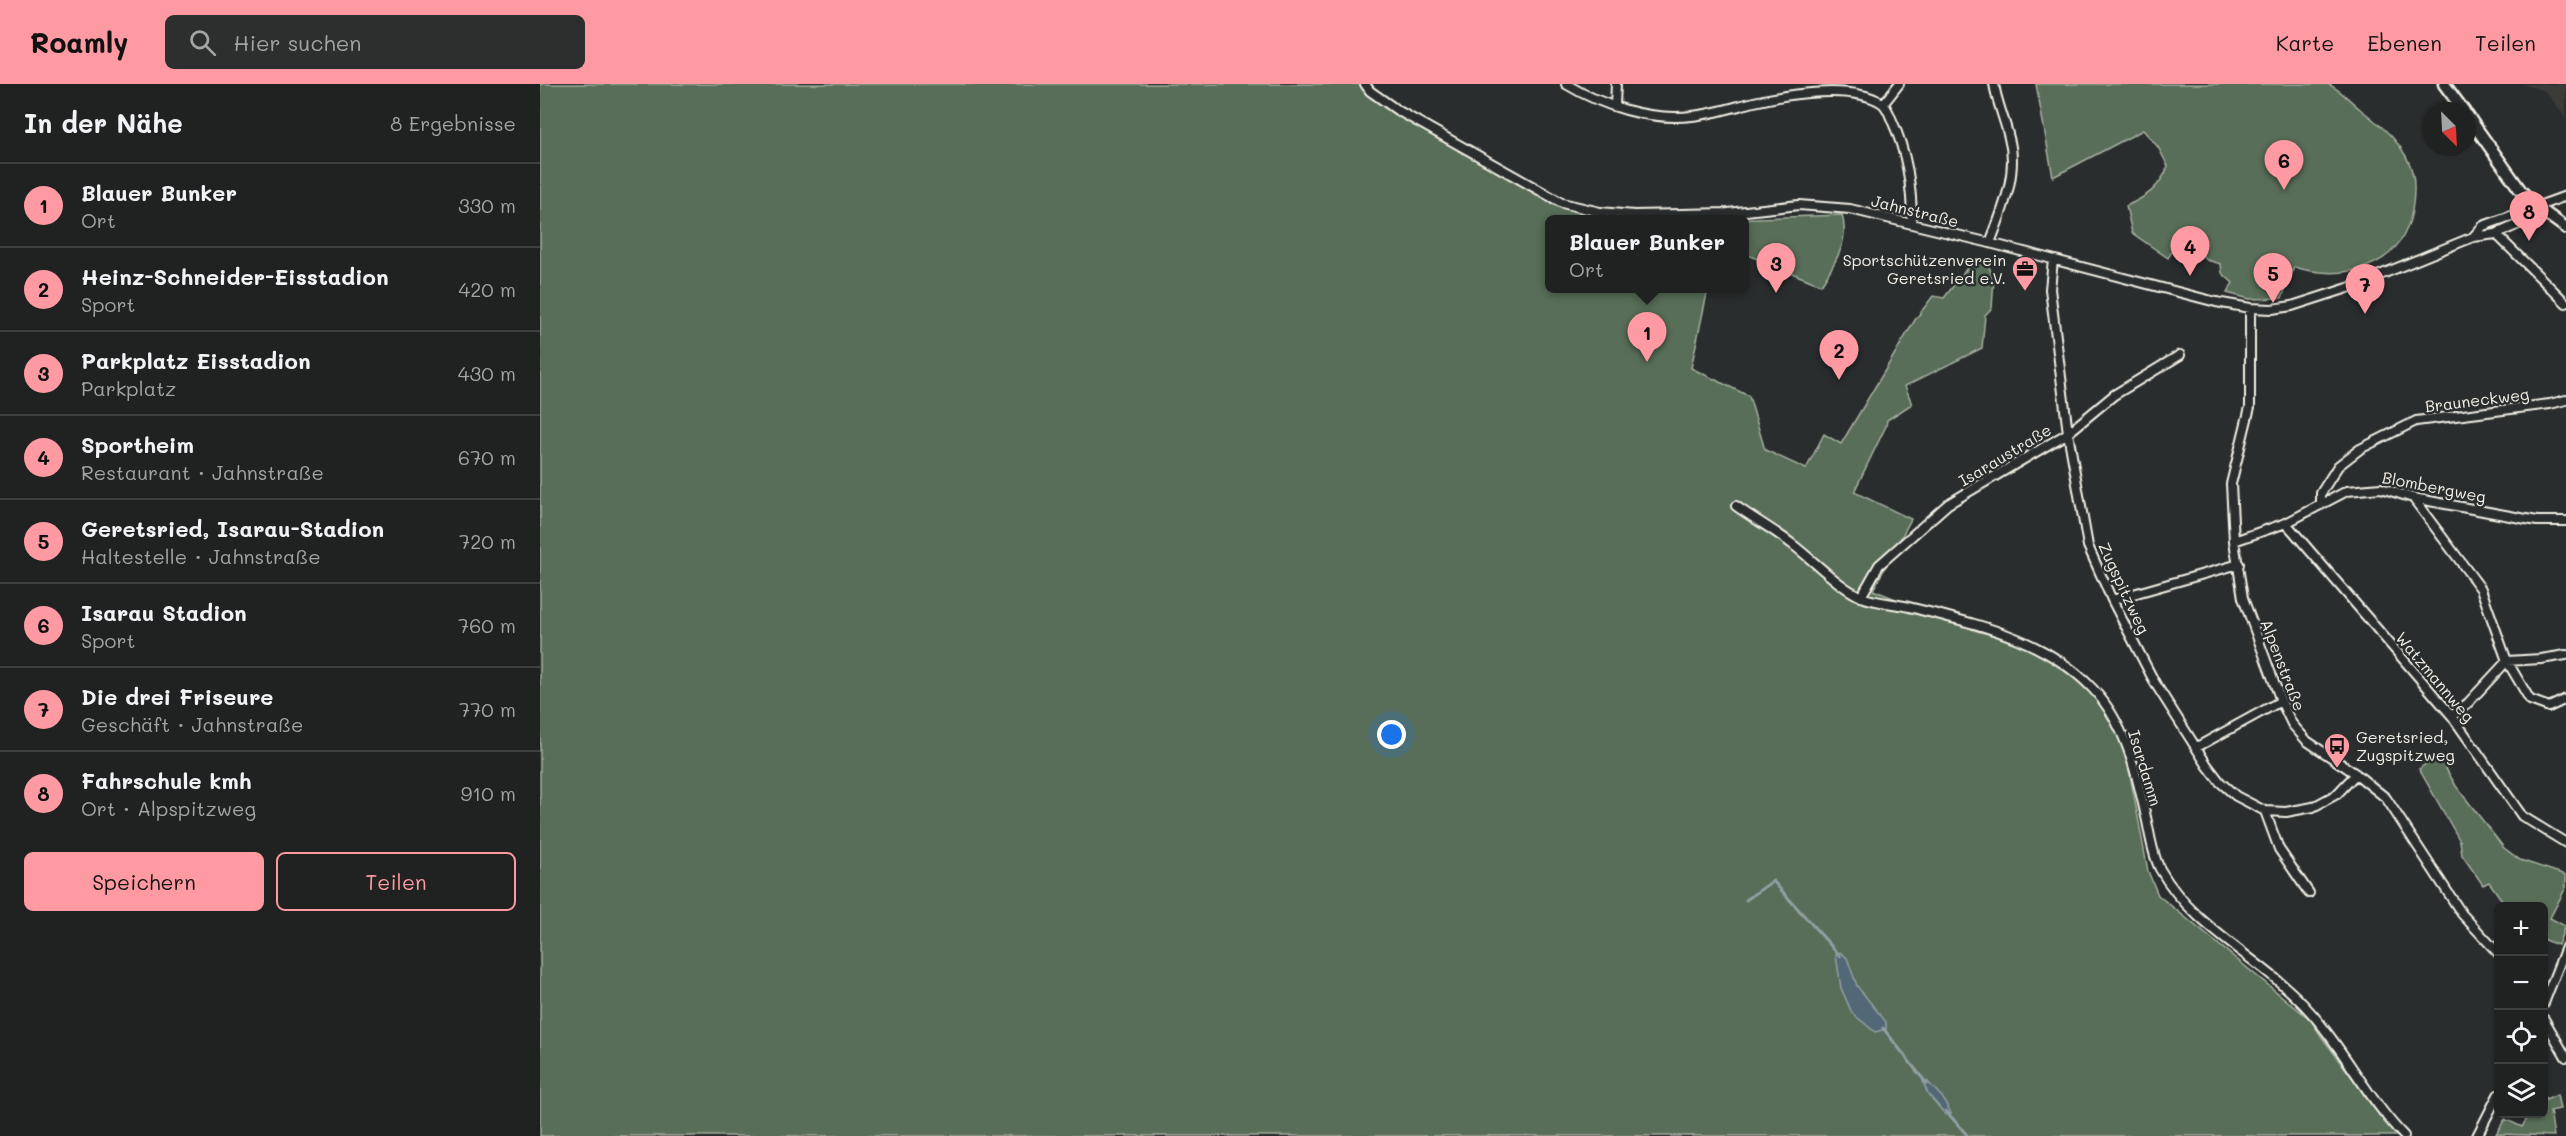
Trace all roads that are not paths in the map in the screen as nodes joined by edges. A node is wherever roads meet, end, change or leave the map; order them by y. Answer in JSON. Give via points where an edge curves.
{"nodes":[{"id":1,"x":1365,"y":84,"type":"edge"},
{"id":2,"x":1566,"y":84,"type":"edge"},
{"id":3,"x":1616,"y":84,"type":"edge"},
{"id":4,"x":1899,"y":84,"type":"edge"},
{"id":5,"x":1994,"y":84,"type":"edge"},
{"id":6,"x":2444,"y":84,"type":"edge"},
{"id":7,"x":2458,"y":102,"type":"edge"},
{"id":8,"x":1884,"y":103,"type":"junction"},
{"id":9,"x":1615,"y":105,"type":"junction"},
{"id":10,"x":2476,"y":128,"type":"edge"},
{"id":11,"x":2566,"y":196,"type":"edge"},
{"id":12,"x":2537,"y":207,"type":"junction"},
{"id":13,"x":1912,"y":224,"type":"junction"},
{"id":14,"x":2566,"y":228,"type":"edge"},
{"id":15,"x":2496,"y":234,"type":"junction"},
{"id":16,"x":2473,"y":237,"type":"junction"},
{"id":17,"x":1990,"y":243,"type":"junction"},
{"id":18,"x":2054,"y":260,"type":"junction"},
{"id":19,"x":2566,"y":303,"type":"edge"},
{"id":20,"x":2250,"y":308,"type":"junction"},
{"id":21,"x":2180,"y":355,"type":"dead end"},
{"id":22,"x":2566,"y":400,"type":"edge"},
{"id":23,"x":2068,"y":433,"type":"junction"},
{"id":24,"x":2414,"y":498,"type":"junction"},
{"id":25,"x":1736,"y":506,"type":"dead end"},
{"id":26,"x":2321,"y":506,"type":"junction"},
{"id":27,"x":2566,"y":521,"type":"edge"},
{"id":28,"x":2286,"y":523,"type":"junction"},
{"id":29,"x":2234,"y":541,"type":"junction"},
{"id":30,"x":2239,"y":564,"type":"junction"},
{"id":31,"x":1861,"y":597,"type":"junction"},
{"id":32,"x":2112,"y":600,"type":"junction"},
{"id":33,"x":2566,"y":655,"type":"edge"},
{"id":34,"x":2507,"y":660,"type":"junction"},
{"id":35,"x":2566,"y":699,"type":"edge"},
{"id":36,"x":2281,"y":701,"type":"junction"},
{"id":37,"x":2452,"y":716,"type":"junction"},
{"id":38,"x":2197,"y":747,"type":"junction"},
{"id":39,"x":2356,"y":774,"type":"junction"},
{"id":40,"x":2265,"y":811,"type":"junction"},
{"id":41,"x":2566,"y":843,"type":"edge"},
{"id":42,"x":2309,"y":893,"type":"dead end"},
{"id":43,"x":2566,"y":947,"type":"edge"},
{"id":44,"x":2494,"y":948,"type":"edge"},
{"id":45,"x":2548,"y":993,"type":"edge"},
{"id":46,"x":2548,"y":1026,"type":"edge"},
{"id":47,"x":2566,"y":1057,"type":"edge"},
{"id":48,"x":2494,"y":1104,"type":"edge"},
{"id":49,"x":2404,"y":1136,"type":"edge"},
{"id":50,"x":2477,"y":1136,"type":"edge"}],
"edges":[{"from":1,"to":13,"type":"street","name":"Jahnstraße","via":[[1396,110],[1562,203],[1634,215],[1829,206]]},
{"from":2,"to":9,"type":"street"},
{"from":3,"to":9,"type":"street"},
{"from":4,"to":8,"type":"street"},
{"from":5,"to":17,"type":"street","via":[[2012,156],[2007,198]]},
{"from":6,"to":7,"type":"street"},
{"from":8,"to":9,"type":"street","via":[[1860,92],[1835,90],[1775,97],[1693,116],[1663,117]]},
{"from":8,"to":13,"type":"street","via":[[1900,138],[1909,173]]},
{"from":10,"to":12,"type":"street","via":[[2503,168]]},
{"from":11,"to":12,"type":"street","name":"Jahnstraße"},
{"from":12,"to":14,"type":"street"},
{"from":12,"to":15,"type":"street","name":"Jahnstraße","via":[[2528,220]]},
{"from":12,"to":16,"type":"street","name":"Jahnstraße","via":[[2483,226]]},
{"from":13,"to":17,"type":"street","name":"Jahnstraße"},
{"from":15,"to":16,"type":"street","name":"Jahnstraße"},
{"from":15,"to":19,"type":"street"},
{"from":16,"to":20,"type":"street","name":"Jahnstraße","via":[[2316,299],[2272,309]]},
{"from":17,"to":18,"type":"street","name":"Jahnstraße"},
{"from":18,"to":20,"type":"street","name":"Jahnstraße"},
{"from":18,"to":23,"type":"street","name":"Zugspitzweg","via":[[2049,284]]},
{"from":20,"to":29,"type":"street","name":"Alpenstraße","via":[[2250,407],[2231,484]]},
{"from":21,"to":23,"type":"street","name":"Isaraustraße","via":[[2114,394]]},
{"from":22,"to":26,"type":"street","name":"Brauneckweg","via":[[2416,421],[2360,449],[2338,466],[2321,493]]},
{"from":23,"to":31,"type":"street","name":"Isaraustraße","via":[[1948,504],[1879,566]]},
{"from":23,"to":32,"type":"street","name":"Zugspitzweg","via":[[2088,546]]},
{"from":24,"to":26,"type":"street","name":"Blombergweg","via":[[2381,488],[2347,492]]},
{"from":24,"to":27,"type":"street","name":"Blombergweg","via":[[2537,521]]},
{"from":24,"to":34,"type":"street","via":[[2481,589]]},
{"from":25,"to":31,"type":"street","name":"Isardamm"},
{"from":26,"to":28,"type":"street","name":"Blombergweg"},
{"from":28,"to":29,"type":"street","name":"Blombergweg"},
{"from":28,"to":37,"type":"street","name":"Watzmannweg"},
{"from":29,"to":30,"type":"street","name":"Alpenstraße"},
{"from":30,"to":32,"type":"street"},
{"from":30,"to":36,"type":"street","name":"Alpenstraße","via":[[2243,598]]},
{"from":31,"to":49,"type":"street","name":"Isardamm","via":[[1993,629],[2026,641],[2093,689],[2112,713],[2127,747],[2153,849],[2172,886],[2201,919],[2304,1005]]},
{"from":32,"to":38,"type":"street","name":"Zugspitzweg","via":[[2155,683]]},
{"from":33,"to":34,"type":"street"},
{"from":34,"to":35,"type":"street","via":[[2530,700],[2549,707]]},
{"from":34,"to":37,"type":"street"},
{"from":36,"to":38,"type":"street"},
{"from":36,"to":39,"type":"street","name":"Alpenstraße","via":[[2292,724],[2307,741]]},
{"from":37,"to":41,"type":"street","name":"Watzmannweg","via":[[2522,816]]},
{"from":38,"to":40,"type":"street","name":"Zugspitzweg","via":[[2220,782],[2236,796]]},
{"from":39,"to":40,"type":"street","name":"Zugspitzweg","via":[[2337,794],[2313,807]]},
{"from":39,"to":44,"type":"street","name":"Alpenstraße","via":[[2386,798],[2462,914]]},
{"from":40,"to":42,"type":"street","via":[[2279,849]]},
{"from":43,"to":45,"type":"street"},
{"from":46,"to":47,"type":"street"},
{"from":48,"to":50,"type":"street"}]}
